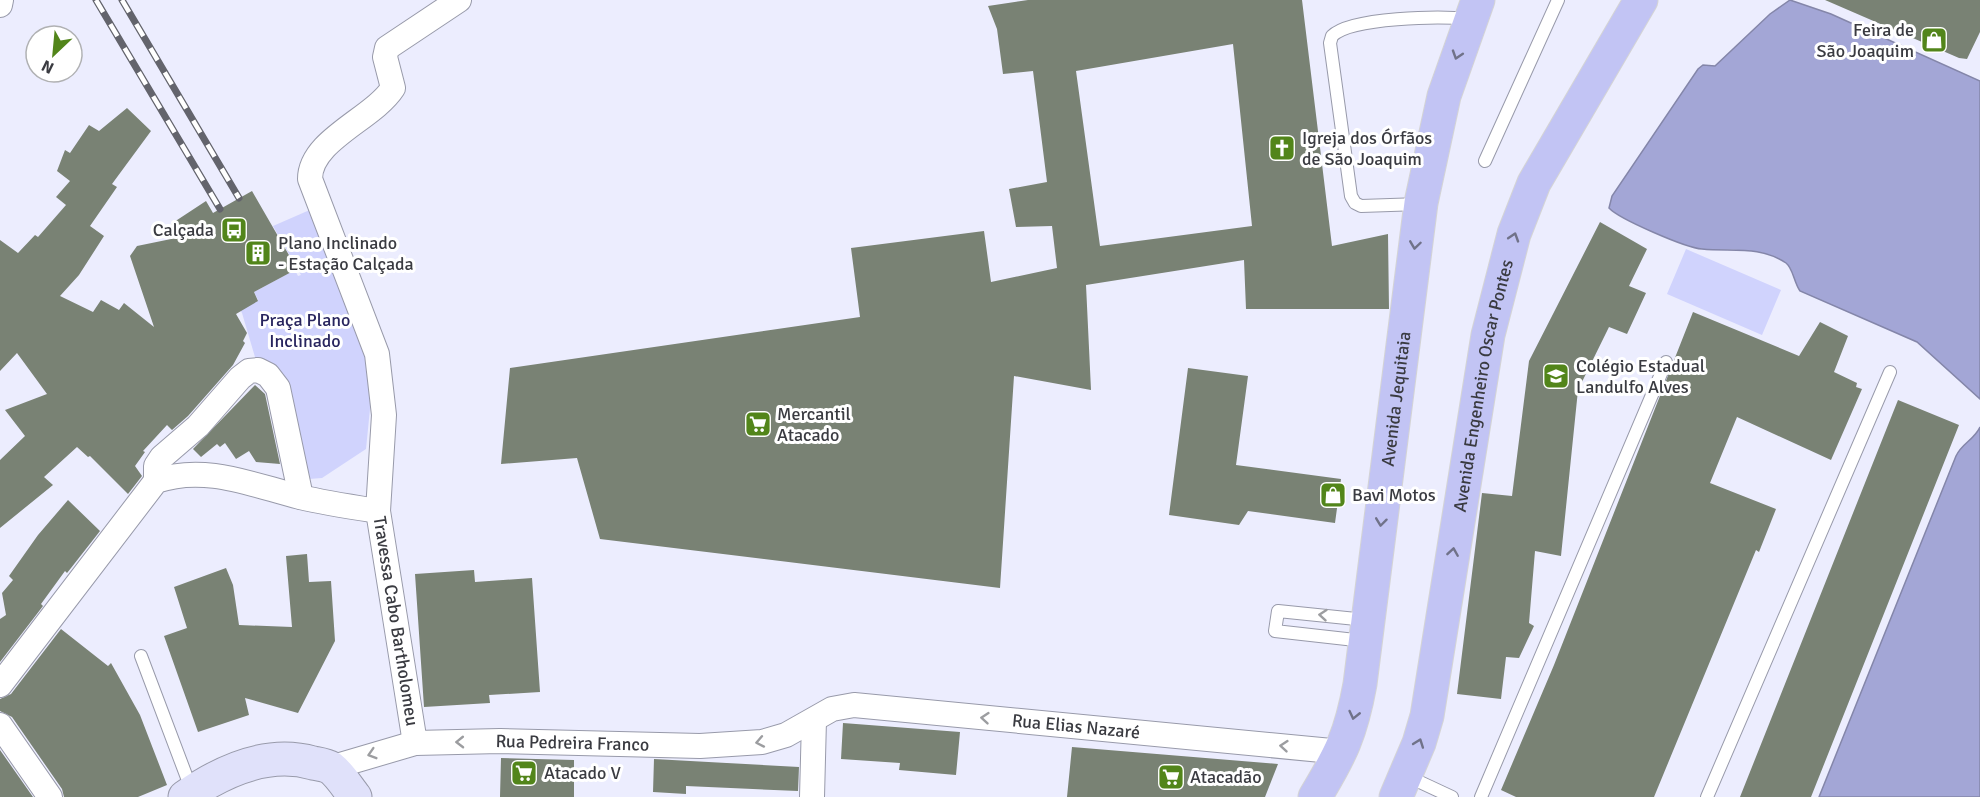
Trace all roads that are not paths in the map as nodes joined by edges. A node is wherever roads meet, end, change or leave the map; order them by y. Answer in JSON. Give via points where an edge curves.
{"nodes":[{"id":1,"x":1,"y":0,"type":"edge"},
{"id":2,"x":459,"y":0,"type":"edge"},
{"id":3,"x":1558,"y":0,"type":"edge"},
{"id":4,"x":0,"y":5,"type":"edge"},
{"id":5,"x":1641,"y":6,"type":"edge"},
{"id":6,"x":1473,"y":10,"type":"edge"},
{"id":7,"x":1485,"y":161,"type":"dead end"},
{"id":8,"x":1421,"y":204,"type":"junction"},
{"id":9,"x":1666,"y":362,"type":"dead end"},
{"id":10,"x":1890,"y":372,"type":"dead end"},
{"id":11,"x":156,"y":480,"type":"junction"},
{"id":12,"x":301,"y":497,"type":"junction"},
{"id":13,"x":378,"y":511,"type":"junction"},
{"id":14,"x":1367,"y":631,"type":"junction"},
{"id":15,"x":141,"y":656,"type":"dead end"},
{"id":16,"x":0,"y":685,"type":"edge"},
{"id":17,"x":814,"y":720,"type":"junction"},
{"id":18,"x":0,"y":725,"type":"edge"},
{"id":19,"x":415,"y":742,"type":"junction"},
{"id":20,"x":1342,"y":752,"type":"junction"},
{"id":21,"x":330,"y":768,"type":"junction"},
{"id":22,"x":1401,"y":786,"type":"edge"},
{"id":23,"x":189,"y":794,"type":"edge"},
{"id":24,"x":354,"y":796,"type":"edge"},
{"id":25,"x":50,"y":797,"type":"edge"},
{"id":26,"x":812,"y":797,"type":"edge"},
{"id":27,"x":1315,"y":797,"type":"edge"},
{"id":28,"x":1452,"y":797,"type":"edge"},
{"id":29,"x":1480,"y":797,"type":"edge"},
{"id":30,"x":1707,"y":797,"type":"edge"}],
"edges":[{"from":1,"to":4,"type":"street"},
{"from":2,"to":13,"type":"street","name":"Travessa Cabo Bartholomeu","via":[[387,48],[385,57],[393,88],[317,155],[310,171],[377,354],[384,415]]},
{"from":3,"to":7,"type":"lane"},
{"from":22,"to":5,"type":"main road","name":"Avenida Engenheiro Oscar Pontes","one_way":true,"via":[[1427,716],[1496,295],[1514,234],[1534,183]]},
{"from":6,"to":8,"type":"main road","name":"Avenida Jequitaia","one_way":true,"via":[[1444,96]]},
{"from":6,"to":8,"type":"lane","via":[[1403,17],[1336,32],[1330,43],[1351,196],[1361,206]]},
{"from":8,"to":14,"type":"main road","name":"Avenida Jequitaia","one_way":true},
{"from":9,"to":29,"type":"lane"},
{"from":10,"to":30,"type":"lane"},
{"from":11,"to":12,"type":"street","via":[[174,474],[218,475]]},
{"from":11,"to":12,"type":"street","via":[[156,466],[162,457],[198,426],[240,378],[258,370],[278,388]]},
{"from":11,"to":16,"type":"street"},
{"from":12,"to":13,"type":"street"},
{"from":13,"to":19,"type":"street","name":"Travessa Cabo Bartholomeu"},
{"from":14,"to":14,"type":"lane","one_way":true,"via":[[1278,611],[1275,631]]},
{"from":14,"to":20,"type":"main road","name":"Avenida Jequitaia","one_way":true,"via":[[1353,721]]},
{"from":15,"to":23,"type":"lane"},
{"from":17,"to":19,"type":"street","name":"Rua Pedreira Franco","one_way":true,"via":[[786,735],[736,745]]},
{"from":20,"to":17,"type":"street","name":"Rua Elias Nazaré","one_way":true,"via":[[854,705],[832,709]]},
{"from":17,"to":26,"type":"street"},
{"from":18,"to":25,"type":"street"},
{"from":19,"to":21,"type":"street","name":"Rua Pedreira Franco","one_way":true},
{"from":20,"to":27,"type":"main road","name":"Avenida Jequitaia"},
{"from":21,"to":23,"type":"main road","via":[[303,760],[275,759],[246,765]]},
{"from":21,"to":24,"type":"main road"},
{"from":22,"to":28,"type":"lane"}]}
